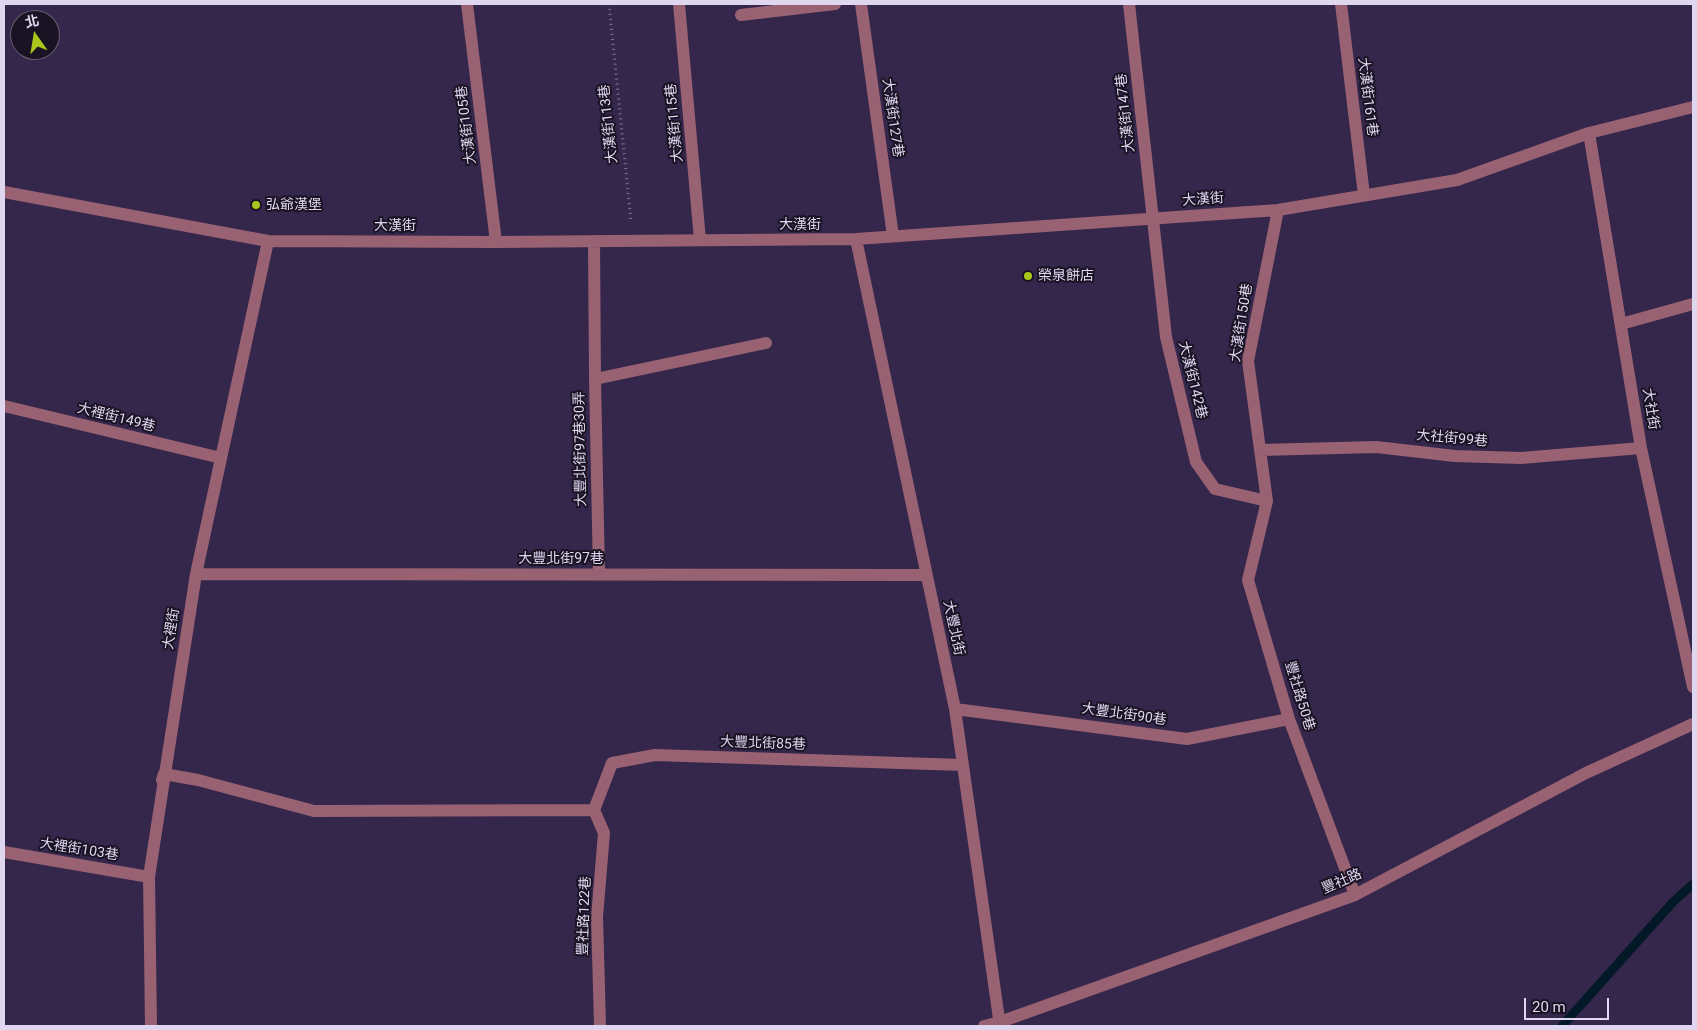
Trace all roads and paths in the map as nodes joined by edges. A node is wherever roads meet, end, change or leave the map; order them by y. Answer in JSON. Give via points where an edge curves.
{"nodes":[{"id":1,"x":467,"y":4,"type":"edge"},
{"id":2,"x":608,"y":4,"type":"edge"},
{"id":3,"x":679,"y":4,"type":"edge"},
{"id":4,"x":835,"y":4,"type":"edge"},
{"id":5,"x":862,"y":4,"type":"edge"},
{"id":6,"x":1130,"y":4,"type":"edge"},
{"id":7,"x":1340,"y":4,"type":"edge"},
{"id":8,"x":741,"y":15,"type":"dead end"},
{"id":9,"x":1693,"y":108,"type":"edge"},
{"id":10,"x":1589,"y":133,"type":"junction"},
{"id":11,"x":4,"y":192,"type":"edge"},
{"id":12,"x":1364,"y":195,"type":"junction"},
{"id":13,"x":1278,"y":210,"type":"junction"},
{"id":14,"x":1152,"y":218,"type":"junction"},
{"id":15,"x":893,"y":236,"type":"junction"},
{"id":16,"x":856,"y":239,"type":"junction"},
{"id":17,"x":700,"y":240,"type":"junction"},
{"id":18,"x":268,"y":241,"type":"junction"},
{"id":19,"x":633,"y":241,"type":"junction"},
{"id":20,"x":496,"y":242,"type":"junction"},
{"id":21,"x":594,"y":242,"type":"junction"},
{"id":22,"x":1693,"y":304,"type":"edge"},
{"id":23,"x":1621,"y":324,"type":"junction"},
{"id":24,"x":766,"y":343,"type":"dead end"},
{"id":25,"x":595,"y":379,"type":"junction"},
{"id":26,"x":4,"y":406,"type":"edge"},
{"id":27,"x":1641,"y":448,"type":"junction"},
{"id":28,"x":1260,"y":450,"type":"junction"},
{"id":29,"x":221,"y":458,"type":"junction"},
{"id":30,"x":1267,"y":501,"type":"junction"},
{"id":31,"x":196,"y":574,"type":"junction"},
{"id":32,"x":600,"y":574,"type":"junction"},
{"id":33,"x":926,"y":575,"type":"junction"},
{"id":34,"x":1693,"y":687,"type":"edge"},
{"id":35,"x":955,"y":710,"type":"junction"},
{"id":36,"x":1289,"y":719,"type":"junction"},
{"id":37,"x":1693,"y":724,"type":"edge"},
{"id":38,"x":963,"y":765,"type":"junction"},
{"id":39,"x":163,"y":777,"type":"junction"},
{"id":40,"x":594,"y":810,"type":"junction"},
{"id":41,"x":4,"y":852,"type":"edge"},
{"id":42,"x":149,"y":877,"type":"junction"},
{"id":43,"x":1355,"y":895,"type":"junction"},
{"id":44,"x":1000,"y":1024,"type":"edge"},
{"id":45,"x":151,"y":1026,"type":"edge"},
{"id":46,"x":600,"y":1026,"type":"edge"},
{"id":47,"x":984,"y":1026,"type":"edge"}],
"edges":[{"from":1,"to":20,"type":"street","name":"大漢街105巷"},
{"from":2,"to":19,"type":"path","name":"大漢街113巷"},
{"from":3,"to":17,"type":"street","name":"大漢街115巷"},
{"from":4,"to":8,"type":"street"},
{"from":5,"to":15,"type":"street","name":"大漢街127巷"},
{"from":6,"to":14,"type":"street","name":"大漢街147巷"},
{"from":7,"to":12,"type":"street","name":"大漢街161巷"},
{"from":9,"to":10,"type":"street","name":"大漢街"},
{"from":10,"to":12,"type":"street","name":"大漢街","via":[[1457,180]]},
{"from":10,"to":23,"type":"street","name":"大社街"},
{"from":11,"to":18,"type":"street","name":"大漢街"},
{"from":12,"to":13,"type":"street","name":"大漢街"},
{"from":13,"to":14,"type":"street","name":"大漢街"},
{"from":13,"to":28,"type":"street","name":"大漢街150巷","via":[[1248,361]]},
{"from":14,"to":15,"type":"street","name":"大漢街"},
{"from":14,"to":30,"type":"street","name":"大漢街142巷","via":[[1166,337],[1196,462],[1216,489]]},
{"from":15,"to":16,"type":"street","name":"大漢街"},
{"from":16,"to":17,"type":"street","name":"大漢街"},
{"from":16,"to":33,"type":"street","name":"大豐北街"},
{"from":17,"to":19,"type":"street","name":"大漢街"},
{"from":18,"to":20,"type":"street","name":"大漢街"},
{"from":18,"to":29,"type":"street","name":"大裡街"},
{"from":19,"to":21,"type":"street","name":"大漢街"},
{"from":20,"to":21,"type":"street","name":"大漢街"},
{"from":21,"to":25,"type":"street"},
{"from":22,"to":23,"type":"street"},
{"from":23,"to":27,"type":"street","name":"大社街"},
{"from":24,"to":25,"type":"street","name":"大豐北街97巷30弄"},
{"from":25,"to":32,"type":"street","name":"大豐北街97巷30弄"},
{"from":26,"to":29,"type":"street","name":"大裡街149巷"},
{"from":27,"to":28,"type":"street","name":"大社街99巷","via":[[1521,458],[1455,456],[1376,446]]},
{"from":27,"to":34,"type":"street","name":"大社街"},
{"from":28,"to":30,"type":"street","name":"大漢街150巷"},
{"from":29,"to":31,"type":"street","name":"大裡街"},
{"from":30,"to":36,"type":"street","name":"豐社路50巷","via":[[1248,580]]},
{"from":31,"to":32,"type":"street","name":"大豐北街97巷"},
{"from":31,"to":39,"type":"street","name":"大裡街"},
{"from":32,"to":33,"type":"street","name":"大豐北街97巷"},
{"from":33,"to":35,"type":"street","name":"大豐北街"},
{"from":35,"to":36,"type":"street","name":"大豐北街90巷","via":[[1187,739]]},
{"from":35,"to":38,"type":"street","name":"大豐北街"},
{"from":36,"to":43,"type":"street","name":"豐社路50巷"},
{"from":37,"to":43,"type":"street","name":"豐社路","via":[[1586,773]]},
{"from":38,"to":40,"type":"street","name":"大豐北街85巷","via":[[655,756],[612,763]]},
{"from":38,"to":44,"type":"street","name":"大豐北街"},
{"from":39,"to":40,"type":"street","via":[[198,780],[314,811]]},
{"from":39,"to":42,"type":"street","name":"大裡街"},
{"from":40,"to":46,"type":"street","name":"豐社路122巷","via":[[604,833],[597,918]]},
{"from":41,"to":42,"type":"street","name":"大裡街103巷"},
{"from":42,"to":45,"type":"street","name":"大裡街"},
{"from":43,"to":44,"type":"street","name":"豐社路"},
{"from":44,"to":47,"type":"street","name":"豐社路"}]}
